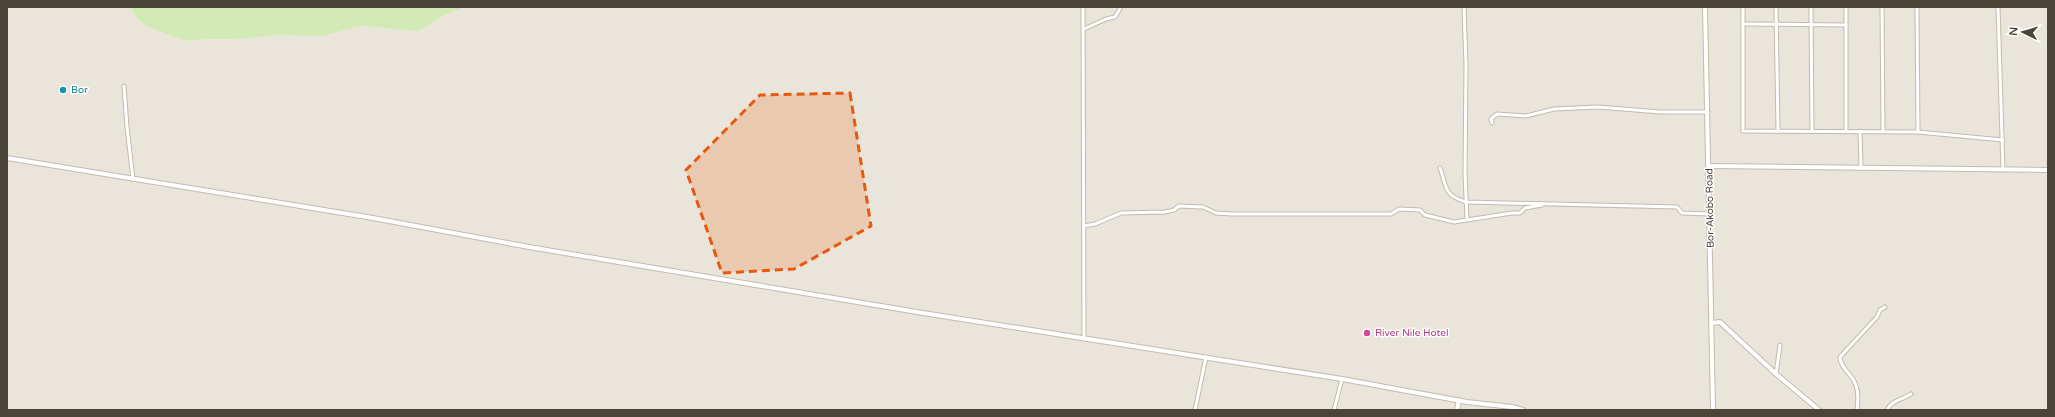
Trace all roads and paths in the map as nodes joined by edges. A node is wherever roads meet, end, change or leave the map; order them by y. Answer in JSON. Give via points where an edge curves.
{"nodes":[{"id":1,"x":1083,"y":7,"type":"edge"},
{"id":2,"x":1121,"y":7,"type":"edge"},
{"id":3,"x":1464,"y":7,"type":"edge"},
{"id":4,"x":1705,"y":7,"type":"edge"},
{"id":5,"x":1743,"y":7,"type":"edge"},
{"id":6,"x":1776,"y":7,"type":"edge"},
{"id":7,"x":1811,"y":7,"type":"edge"},
{"id":8,"x":1846,"y":7,"type":"edge"},
{"id":9,"x":1882,"y":7,"type":"edge"},
{"id":10,"x":1917,"y":7,"type":"edge"},
{"id":11,"x":1998,"y":7,"type":"edge"},
{"id":12,"x":1743,"y":24,"type":"junction"},
{"id":13,"x":1776,"y":24,"type":"junction"},
{"id":14,"x":1811,"y":25,"type":"junction"},
{"id":15,"x":1846,"y":26,"type":"junction"},
{"id":16,"x":1084,"y":28,"type":"junction"},
{"id":17,"x":124,"y":86,"type":"dead end"},
{"id":18,"x":1708,"y":112,"type":"junction"},
{"id":19,"x":1492,"y":123,"type":"dead end"},
{"id":20,"x":1778,"y":131,"type":"junction"},
{"id":21,"x":1812,"y":132,"type":"junction"},
{"id":22,"x":1846,"y":132,"type":"junction"},
{"id":23,"x":1860,"y":132,"type":"junction"},
{"id":24,"x":1883,"y":132,"type":"junction"},
{"id":25,"x":1918,"y":132,"type":"junction"},
{"id":26,"x":2003,"y":140,"type":"junction"},
{"id":27,"x":7,"y":158,"type":"edge"},
{"id":28,"x":1709,"y":166,"type":"junction"},
{"id":29,"x":1440,"y":168,"type":"dead end"},
{"id":30,"x":1861,"y":168,"type":"junction"},
{"id":31,"x":2002,"y":170,"type":"junction"},
{"id":32,"x":2048,"y":170,"type":"edge"},
{"id":33,"x":134,"y":179,"type":"junction"},
{"id":34,"x":1466,"y":202,"type":"junction"},
{"id":35,"x":1542,"y":205,"type":"junction"},
{"id":36,"x":1710,"y":214,"type":"junction"},
{"id":37,"x":1467,"y":220,"type":"junction"},
{"id":38,"x":1084,"y":226,"type":"junction"},
{"id":39,"x":1885,"y":307,"type":"dead end"},
{"id":40,"x":1712,"y":323,"type":"junction"},
{"id":41,"x":1084,"y":339,"type":"junction"},
{"id":42,"x":1780,"y":345,"type":"dead end"},
{"id":43,"x":1206,"y":357,"type":"junction"},
{"id":44,"x":1776,"y":374,"type":"junction"},
{"id":45,"x":1342,"y":379,"type":"junction"},
{"id":46,"x":1911,"y":394,"type":"dead end"},
{"id":47,"x":1459,"y":400,"type":"junction"},
{"id":48,"x":1195,"y":410,"type":"edge"},
{"id":49,"x":1334,"y":410,"type":"edge"},
{"id":50,"x":1458,"y":410,"type":"edge"},
{"id":51,"x":1523,"y":410,"type":"edge"},
{"id":52,"x":1713,"y":410,"type":"edge"},
{"id":53,"x":1819,"y":410,"type":"edge"},
{"id":54,"x":1857,"y":410,"type":"edge"},
{"id":55,"x":1887,"y":410,"type":"edge"}],
"edges":[{"from":1,"to":16,"type":"street"},
{"from":2,"to":16,"type":"street","via":[[1115,17]]},
{"from":3,"to":34,"type":"street"},
{"from":4,"to":18,"type":"street","name":"Bor-Akobo Road"},
{"from":5,"to":12,"type":"street"},
{"from":6,"to":13,"type":"street"},
{"from":7,"to":14,"type":"street"},
{"from":8,"to":15,"type":"street"},
{"from":9,"to":24,"type":"street"},
{"from":10,"to":25,"type":"street"},
{"from":11,"to":26,"type":"street"},
{"from":12,"to":13,"type":"street"},
{"from":12,"to":20,"type":"street","via":[[1743,131]]},
{"from":13,"to":14,"type":"street"},
{"from":13,"to":20,"type":"street"},
{"from":14,"to":15,"type":"street"},
{"from":14,"to":21,"type":"street"},
{"from":15,"to":22,"type":"street"},
{"from":16,"to":38,"type":"street"},
{"from":17,"to":33,"type":"street","via":[[126,127]]},
{"from":18,"to":19,"type":"street","via":[[1660,112],[1598,107],[1554,109],[1526,116],[1497,114],[1491,119]]},
{"from":18,"to":28,"type":"street","name":"Bor-Akobo Road"},
{"from":20,"to":21,"type":"street"},
{"from":21,"to":22,"type":"street"},
{"from":22,"to":23,"type":"street"},
{"from":23,"to":24,"type":"street"},
{"from":23,"to":30,"type":"street"},
{"from":24,"to":25,"type":"street"},
{"from":25,"to":26,"type":"street"},
{"from":26,"to":31,"type":"street"},
{"from":27,"to":33,"type":"street"},
{"from":28,"to":30,"type":"street"},
{"from":28,"to":36,"type":"street","name":"Bor-Akobo Road"},
{"from":29,"to":34,"type":"street","via":[[1447,192],[1456,199]]},
{"from":30,"to":31,"type":"street"},
{"from":31,"to":32,"type":"street"},
{"from":33,"to":41,"type":"street"},
{"from":34,"to":35,"type":"street"},
{"from":34,"to":37,"type":"street"},
{"from":35,"to":36,"type":"street","via":[[1677,206],[1682,213]]},
{"from":35,"to":37,"type":"street","via":[[1525,208],[1520,213],[1512,212]]},
{"from":36,"to":40,"type":"street","name":"Bor-Akobo Road"},
{"from":37,"to":38,"type":"street","via":[[1454,222],[1425,215],[1420,210],[1399,209],[1391,214],[1232,214],[1216,213],[1204,207],[1179,206],[1165,212],[1121,213]]},
{"from":38,"to":41,"type":"street"},
{"from":39,"to":54,"type":"street","via":[[1840,357],[1839,361],[1854,381],[1858,392]]},
{"from":40,"to":44,"type":"street","via":[[1720,322]]},
{"from":40,"to":52,"type":"street","name":"Bor-Akobo Road"},
{"from":41,"to":43,"type":"street"},
{"from":42,"to":44,"type":"street"},
{"from":43,"to":45,"type":"street"},
{"from":43,"to":48,"type":"street"},
{"from":44,"to":53,"type":"street"},
{"from":45,"to":47,"type":"street"},
{"from":45,"to":49,"type":"street"},
{"from":46,"to":55,"type":"street","via":[[1894,401]]},
{"from":47,"to":50,"type":"street"},
{"from":47,"to":51,"type":"street"}]}
